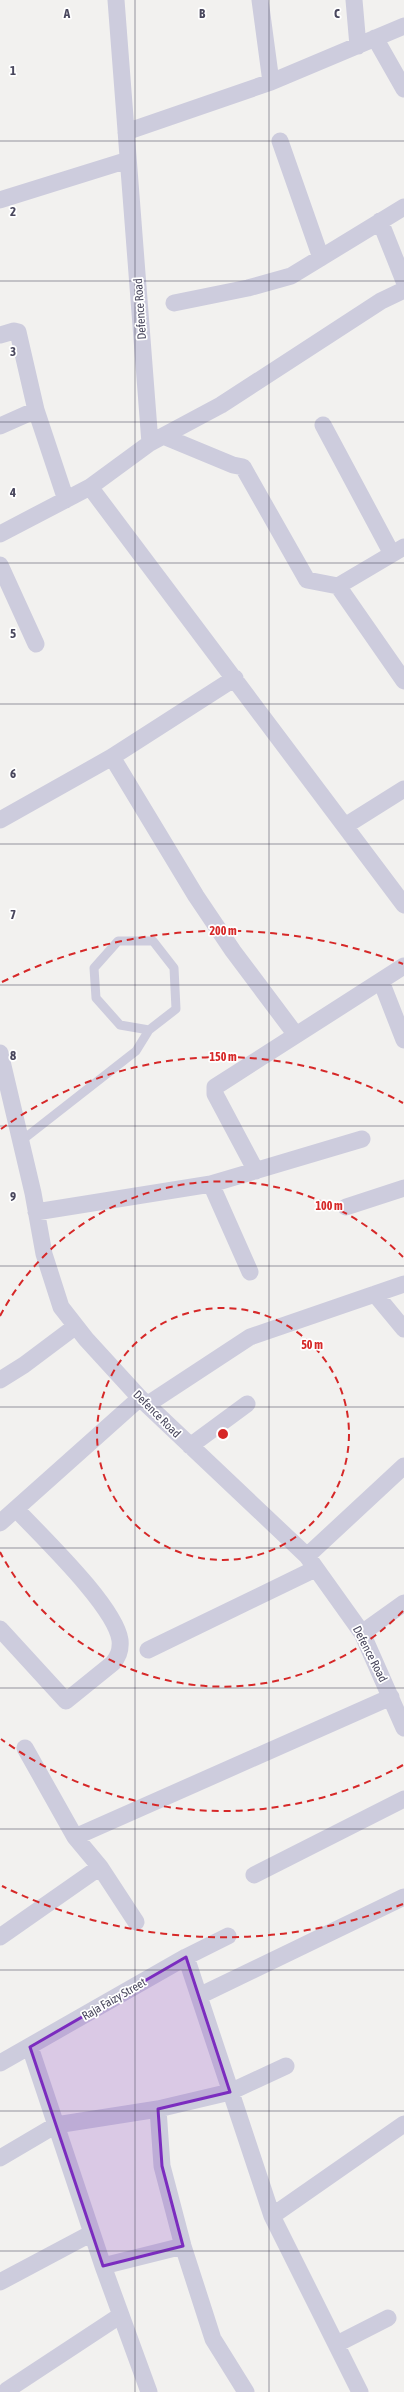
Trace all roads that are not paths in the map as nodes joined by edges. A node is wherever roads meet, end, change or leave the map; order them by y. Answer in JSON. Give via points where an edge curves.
{"nodes":[{"id":1,"x":116,"y":0,"type":"edge"},
{"id":2,"x":260,"y":0,"type":"edge"},
{"id":3,"x":354,"y":0,"type":"edge"},
{"id":4,"x":404,"y":26,"type":"edge"},
{"id":5,"x":375,"y":38,"type":"junction"},
{"id":6,"x":358,"y":46,"type":"junction"},
{"id":7,"x":270,"y":82,"type":"junction"},
{"id":8,"x":404,"y":89,"type":"edge"},
{"id":9,"x":126,"y":132,"type":"junction"},
{"id":10,"x":280,"y":141,"type":"dead end"},
{"id":11,"x":128,"y":160,"type":"junction"},
{"id":12,"x":0,"y":200,"type":"edge"},
{"id":13,"x":404,"y":207,"type":"edge"},
{"id":14,"x":380,"y":221,"type":"junction"},
{"id":15,"x":321,"y":258,"type":"junction"},
{"id":16,"x":404,"y":281,"type":"edge"},
{"id":17,"x":404,"y":290,"type":"edge"},
{"id":18,"x":174,"y":303,"type":"dead end"},
{"id":19,"x":0,"y":335,"type":"edge"},
{"id":20,"x":36,"y":410,"type":"junction"},
{"id":21,"x":323,"y":425,"type":"dead end"},
{"id":22,"x":0,"y":426,"type":"edge"},
{"id":23,"x":157,"y":439,"type":"junction"},
{"id":24,"x":90,"y":487,"type":"junction"},
{"id":25,"x":66,"y":500,"type":"junction"},
{"id":26,"x":0,"y":534,"type":"edge"},
{"id":27,"x":398,"y":550,"type":"edge"},
{"id":28,"x":0,"y":565,"type":"edge"},
{"id":29,"x":338,"y":586,"type":"junction"},
{"id":30,"x":36,"y":644,"type":"dead end"},
{"id":31,"x":235,"y":678,"type":"junction"},
{"id":32,"x":404,"y":681,"type":"edge"},
{"id":33,"x":112,"y":757,"type":"junction"},
{"id":34,"x":404,"y":789,"type":"edge"},
{"id":35,"x":0,"y":820,"type":"edge"},
{"id":36,"x":345,"y":826,"type":"junction"},
{"id":37,"x":404,"y":905,"type":"edge"},
{"id":38,"x":404,"y":966,"type":"edge"},
{"id":39,"x":381,"y":981,"type":"junction"},
{"id":40,"x":149,"y":1030,"type":"junction"},
{"id":41,"x":296,"y":1035,"type":"junction"},
{"id":42,"x":404,"y":1040,"type":"edge"},
{"id":43,"x":0,"y":1052,"type":"edge"},
{"id":44,"x":362,"y":1139,"type":"dead end"},
{"id":45,"x":20,"y":1141,"type":"junction"},
{"id":46,"x":256,"y":1171,"type":"junction"},
{"id":47,"x":210,"y":1184,"type":"junction"},
{"id":48,"x":404,"y":1188,"type":"edge"},
{"id":49,"x":346,"y":1207,"type":"dead end"},
{"id":50,"x":36,"y":1212,"type":"junction"},
{"id":51,"x":250,"y":1272,"type":"dead end"},
{"id":52,"x":404,"y":1284,"type":"edge"},
{"id":53,"x":375,"y":1294,"type":"junction"},
{"id":54,"x":76,"y":1326,"type":"junction"},
{"id":55,"x":404,"y":1329,"type":"edge"},
{"id":56,"x":0,"y":1380,"type":"edge"},
{"id":57,"x":144,"y":1401,"type":"junction"},
{"id":58,"x":247,"y":1404,"type":"dead end"},
{"id":59,"x":190,"y":1446,"type":"junction"},
{"id":60,"x":404,"y":1466,"type":"edge"},
{"id":61,"x":16,"y":1509,"type":"junction"},
{"id":62,"x":0,"y":1523,"type":"edge"},
{"id":63,"x":311,"y":1562,"type":"junction"},
{"id":64,"x":404,"y":1603,"type":"edge"},
{"id":65,"x":0,"y":1629,"type":"edge"},
{"id":66,"x":362,"y":1633,"type":"junction"},
{"id":67,"x":148,"y":1650,"type":"dead end"},
{"id":68,"x":391,"y":1697,"type":"junction"},
{"id":69,"x":404,"y":1728,"type":"edge"},
{"id":70,"x":25,"y":1748,"type":"dead end"},
{"id":71,"x":404,"y":1799,"type":"edge"},
{"id":72,"x":75,"y":1837,"type":"junction"},
{"id":73,"x":100,"y":1867,"type":"junction"},
{"id":74,"x":254,"y":1875,"type":"dead end"},
{"id":75,"x":404,"y":1897,"type":"edge"},
{"id":76,"x":136,"y":1922,"type":"dead end"},
{"id":77,"x":228,"y":1936,"type":"dead end"},
{"id":78,"x":0,"y":1937,"type":"edge"},
{"id":79,"x":186,"y":1957,"type":"junction"},
{"id":80,"x":199,"y":1996,"type":"junction"},
{"id":81,"x":30,"y":2048,"type":"junction"},
{"id":82,"x":0,"y":2063,"type":"edge"},
{"id":83,"x":286,"y":2066,"type":"dead end"},
{"id":84,"x":230,"y":2092,"type":"junction"},
{"id":85,"x":158,"y":2109,"type":"junction"},
{"id":86,"x":404,"y":2124,"type":"edge"},
{"id":87,"x":56,"y":2125,"type":"junction"},
{"id":88,"x":0,"y":2158,"type":"edge"},
{"id":89,"x":272,"y":2216,"type":"junction"},
{"id":90,"x":92,"y":2233,"type":"junction"},
{"id":91,"x":183,"y":2246,"type":"junction"},
{"id":92,"x":103,"y":2266,"type":"junction"},
{"id":93,"x":0,"y":2282,"type":"edge"},
{"id":94,"x":121,"y":2315,"type":"junction"},
{"id":95,"x":388,"y":2318,"type":"dead end"},
{"id":96,"x":337,"y":2344,"type":"junction"},
{"id":97,"x":8,"y":2390,"type":"dead end"},
{"id":98,"x":149,"y":2392,"type":"edge"},
{"id":99,"x":246,"y":2392,"type":"edge"},
{"id":100,"x":360,"y":2392,"type":"edge"}],
"edges":[{"from":1,"to":9,"type":"street","name":"Defence Road"},
{"from":2,"to":7,"type":"street"},
{"from":3,"to":6,"type":"street"},
{"from":4,"to":5,"type":"street"},
{"from":5,"to":6,"type":"street"},
{"from":5,"to":8,"type":"street"},
{"from":6,"to":7,"type":"street"},
{"from":7,"to":9,"type":"street"},
{"from":9,"to":11,"type":"street","name":"Defence Road"},
{"from":10,"to":15,"type":"street"},
{"from":11,"to":12,"type":"street"},
{"from":11,"to":23,"type":"street","name":"Defence Road"},
{"from":13,"to":14,"type":"street"},
{"from":14,"to":15,"type":"street"},
{"from":14,"to":16,"type":"street"},
{"from":15,"to":18,"type":"street","via":[[291,276],[248,288]]},
{"from":17,"to":23,"type":"street","via":[[382,301],[221,405]]},
{"from":19,"to":20,"type":"street","via":[[18,332]]},
{"from":20,"to":22,"type":"street"},
{"from":20,"to":25,"type":"street"},
{"from":21,"to":27,"type":"street"},
{"from":23,"to":24,"type":"street"},
{"from":23,"to":29,"type":"street","via":[[243,467],[307,580]]},
{"from":24,"to":25,"type":"street"},
{"from":24,"to":31,"type":"street"},
{"from":25,"to":26,"type":"street"},
{"from":27,"to":29,"type":"street"},
{"from":28,"to":30,"type":"street"},
{"from":29,"to":32,"type":"street"},
{"from":31,"to":33,"type":"street"},
{"from":31,"to":36,"type":"street"},
{"from":33,"to":35,"type":"street"},
{"from":33,"to":41,"type":"street","via":[[232,951]]},
{"from":34,"to":36,"type":"street"},
{"from":36,"to":37,"type":"street"},
{"from":38,"to":39,"type":"street"},
{"from":39,"to":41,"type":"street"},
{"from":39,"to":42,"type":"street"},
{"from":40,"to":40,"type":"lane","via":[[120,1025],[96,998],[94,968],[118,941],[153,941],[174,968],[176,1009]]},
{"from":40,"to":45,"type":"lane","via":[[136,1051]]},
{"from":41,"to":46,"type":"street","via":[[215,1087],[215,1094]]},
{"from":43,"to":45,"type":"street","name":"Defence Road"},
{"from":44,"to":46,"type":"street"},
{"from":45,"to":50,"type":"street","name":"Defence Road"},
{"from":46,"to":47,"type":"street"},
{"from":47,"to":50,"type":"street"},
{"from":47,"to":51,"type":"street"},
{"from":48,"to":49,"type":"street"},
{"from":50,"to":54,"type":"street","name":"Defence Road","via":[[44,1254],[61,1307]]},
{"from":52,"to":53,"type":"street"},
{"from":53,"to":55,"type":"street"},
{"from":53,"to":57,"type":"street","via":[[250,1337]]},
{"from":54,"to":56,"type":"street"},
{"from":54,"to":57,"type":"street","name":"Defence Road"},
{"from":57,"to":59,"type":"street","name":"Defence Road"},
{"from":57,"to":61,"type":"street"},
{"from":58,"to":59,"type":"street"},
{"from":59,"to":63,"type":"street","name":"Defence Road"},
{"from":60,"to":63,"type":"street"},
{"from":61,"to":62,"type":"street"},
{"from":61,"to":65,"type":"street","via":[[99,1599],[120,1639],[118,1656],[114,1663],[66,1701]]},
{"from":63,"to":66,"type":"street","name":"Defence Road"},
{"from":63,"to":67,"type":"street"},
{"from":64,"to":66,"type":"street"},
{"from":66,"to":68,"type":"street","name":"Defence Road"},
{"from":68,"to":69,"type":"street","name":"Defence Road"},
{"from":68,"to":72,"type":"street"},
{"from":70,"to":72,"type":"street"},
{"from":71,"to":74,"type":"street"},
{"from":72,"to":73,"type":"street"},
{"from":73,"to":76,"type":"street"},
{"from":73,"to":78,"type":"street"},
{"from":75,"to":80,"type":"street"},
{"from":77,"to":79,"type":"street","name":"Raja Faizy Street"},
{"from":79,"to":80,"type":"street"},
{"from":79,"to":81,"type":"street","name":"Raja Faizy Street"},
{"from":80,"to":84,"type":"street"},
{"from":81,"to":82,"type":"street","name":"Raja Faizy Street"},
{"from":81,"to":87,"type":"street"},
{"from":83,"to":84,"type":"street"},
{"from":84,"to":85,"type":"street"},
{"from":84,"to":89,"type":"street"},
{"from":85,"to":87,"type":"street"},
{"from":85,"to":91,"type":"street","via":[[162,2166]]},
{"from":86,"to":89,"type":"street"},
{"from":87,"to":88,"type":"street"},
{"from":87,"to":90,"type":"street"},
{"from":89,"to":96,"type":"street"},
{"from":90,"to":92,"type":"street"},
{"from":90,"to":93,"type":"street"},
{"from":91,"to":92,"type":"street"},
{"from":91,"to":99,"type":"street","via":[[213,2340]]},
{"from":92,"to":94,"type":"street"},
{"from":94,"to":97,"type":"street"},
{"from":94,"to":98,"type":"street"},
{"from":95,"to":96,"type":"street"},
{"from":96,"to":100,"type":"street"}]}
